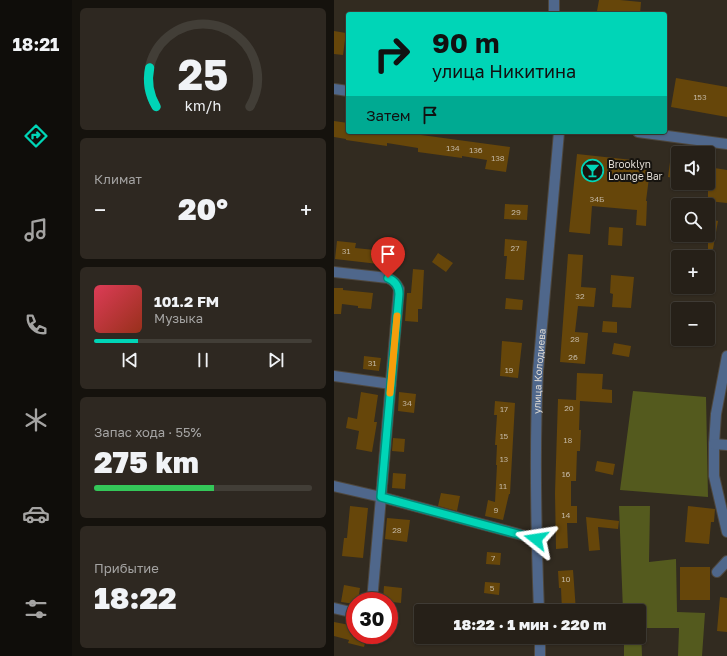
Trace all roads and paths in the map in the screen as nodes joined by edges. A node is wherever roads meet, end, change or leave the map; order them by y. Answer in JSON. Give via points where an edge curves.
{"nodes":[{"id":1,"x":554,"y":0,"type":"edge"},
{"id":2,"x":554,"y":12,"type":"edge"},
{"id":3,"x":334,"y":89,"type":"edge"},
{"id":4,"x":346,"y":91,"type":"edge"},
{"id":5,"x":559,"y":134,"type":"edge"},
{"id":6,"x":653,"y":134,"type":"edge"},
{"id":7,"x":727,"y":144,"type":"edge"},
{"id":8,"x":334,"y":272,"type":"edge"},
{"id":9,"x":727,"y":356,"type":"edge"},
{"id":10,"x":334,"y":376,"type":"edge"},
{"id":11,"x":391,"y":384,"type":"junction"},
{"id":12,"x":714,"y":444,"type":"junction"},
{"id":13,"x":727,"y":445,"type":"edge"},
{"id":14,"x":334,"y":486,"type":"edge"},
{"id":15,"x":381,"y":497,"type":"junction"},
{"id":16,"x":727,"y":532,"type":"edge"},
{"id":17,"x":536,"y":539,"type":"junction"},
{"id":18,"x":727,"y":561,"type":"edge"},
{"id":19,"x":717,"y":572,"type":"dead end"},
{"id":20,"x":373,"y":592,"type":"edge"},
{"id":21,"x":539,"y":604,"type":"edge"},
{"id":22,"x":334,"y":608,"type":"edge"},
{"id":23,"x":346,"y":611,"type":"edge"},
{"id":24,"x":540,"y":644,"type":"edge"},
{"id":25,"x":540,"y":656,"type":"edge"}],
"edges":[{"from":1,"to":2,"type":"street"},
{"from":3,"to":4,"type":"street"},
{"from":5,"to":17,"type":"street","name":"улица Колодиева","via":[[538,371]]},
{"from":6,"to":7,"type":"street"},
{"from":8,"to":11,"type":"street","via":[[388,278],[397,284],[399,289]]},
{"from":9,"to":12,"type":"street","via":[[716,414]]},
{"from":10,"to":11,"type":"street"},
{"from":11,"to":15,"type":"street"},
{"from":12,"to":13,"type":"street"},
{"from":12,"to":16,"type":"street","via":[[714,476]]},
{"from":14,"to":15,"type":"street"},
{"from":15,"to":17,"type":"street"},
{"from":15,"to":20,"type":"street"},
{"from":17,"to":21,"type":"street","name":"улица Колодиева"},
{"from":18,"to":19,"type":"street"},
{"from":22,"to":23,"type":"street"},
{"from":24,"to":25,"type":"street"}]}
